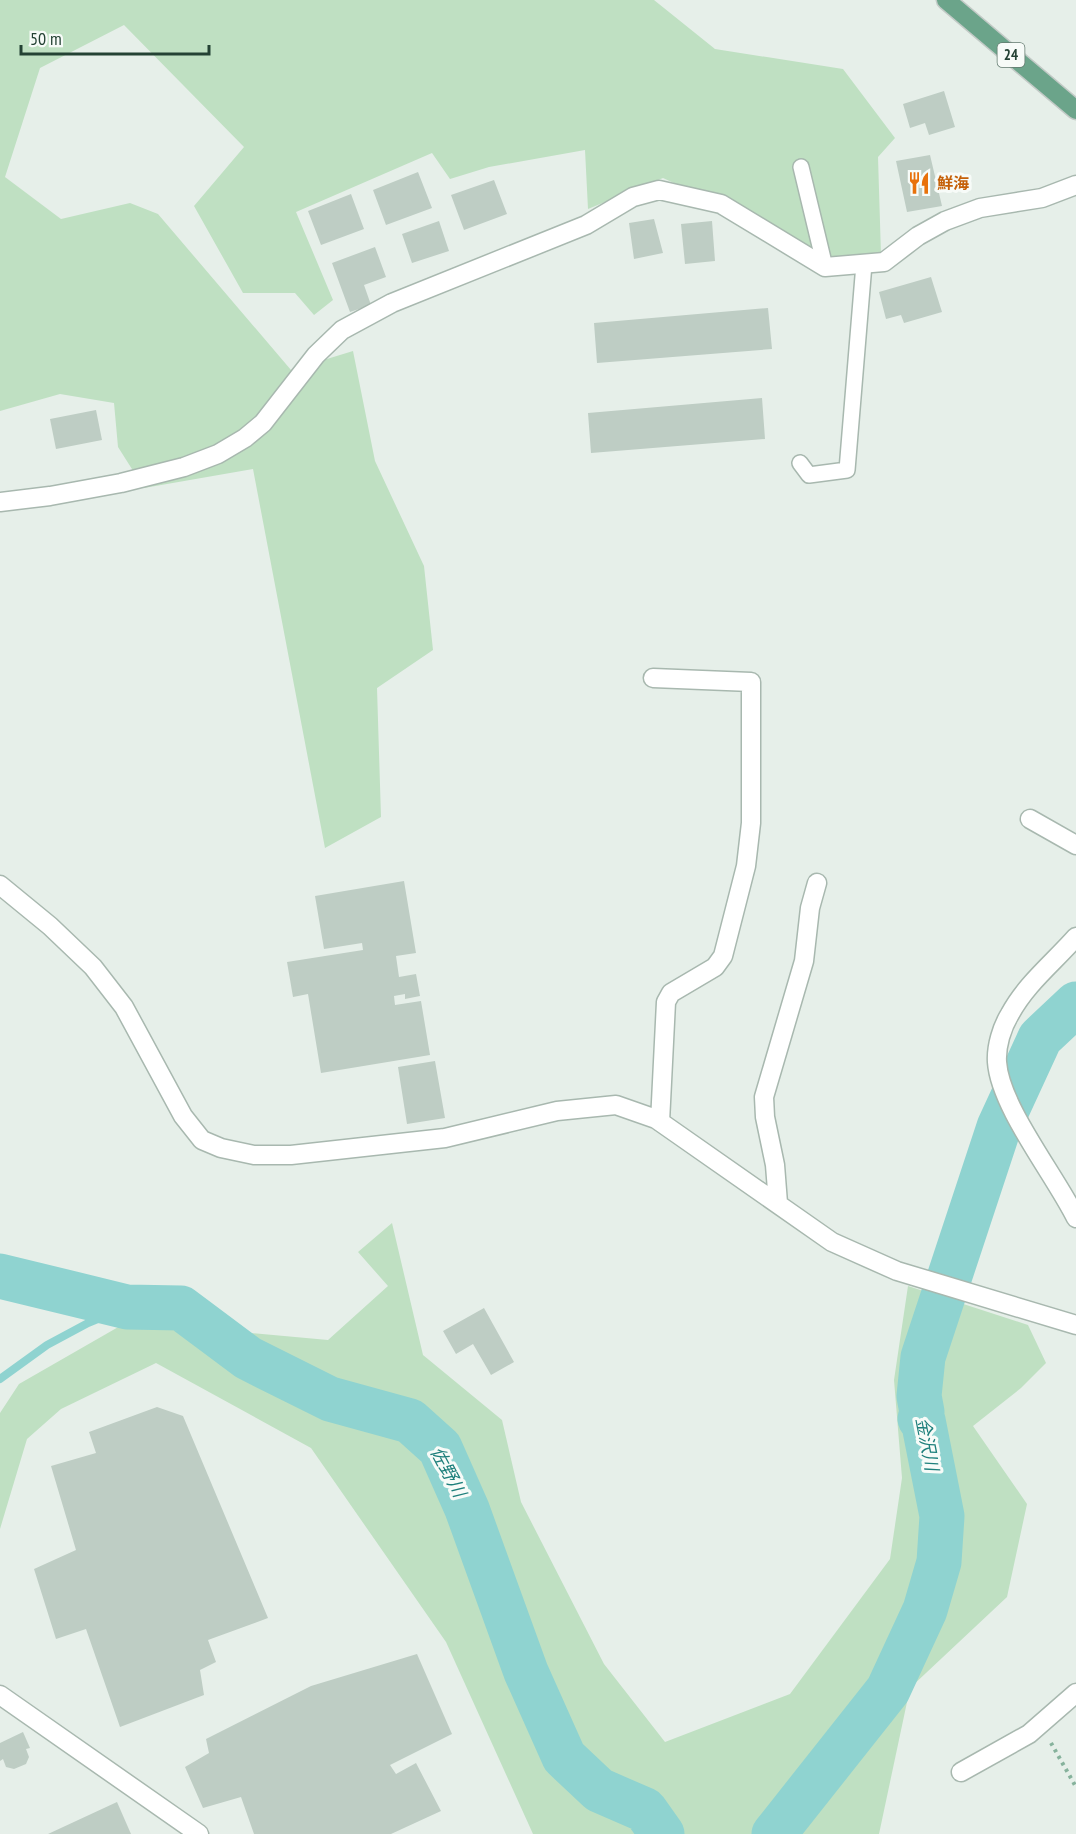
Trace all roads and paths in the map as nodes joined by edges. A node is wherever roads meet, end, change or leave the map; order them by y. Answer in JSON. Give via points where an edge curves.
{"nodes":[{"id":1,"x":946,"y":0,"type":"edge"},
{"id":2,"x":1073,"y":104,"type":"edge"},
{"id":3,"x":801,"y":167,"type":"dead end"},
{"id":4,"x":1076,"y":185,"type":"edge"},
{"id":5,"x":864,"y":264,"type":"junction"},
{"id":6,"x":825,"y":267,"type":"junction"},
{"id":7,"x":800,"y":463,"type":"dead end"},
{"id":8,"x":0,"y":502,"type":"edge"},
{"id":9,"x":653,"y":678,"type":"dead end"},
{"id":10,"x":1030,"y":819,"type":"dead end"},
{"id":11,"x":1076,"y":845,"type":"edge"},
{"id":12,"x":817,"y":883,"type":"dead end"},
{"id":13,"x":0,"y":885,"type":"edge"},
{"id":14,"x":1076,"y":937,"type":"edge"},
{"id":15,"x":660,"y":1122,"type":"junction"},
{"id":16,"x":778,"y":1203,"type":"junction"},
{"id":17,"x":1076,"y":1218,"type":"edge"},
{"id":18,"x":1076,"y":1325,"type":"edge"},
{"id":19,"x":1076,"y":1693,"type":"edge"},
{"id":20,"x":0,"y":1695,"type":"edge"},
{"id":21,"x":1040,"y":1724,"type":"junction"},
{"id":22,"x":962,"y":1772,"type":"dead end"},
{"id":23,"x":1076,"y":1787,"type":"edge"},
{"id":24,"x":199,"y":1834,"type":"edge"}],
"edges":[{"from":1,"to":2,"type":"main road","number":"24"},
{"from":3,"to":6,"type":"lane"},
{"from":4,"to":5,"type":"street","via":[[1042,198],[980,208],[945,221],[884,262]]},
{"from":5,"to":6,"type":"street"},
{"from":5,"to":7,"type":"lane","via":[[847,470],[809,475]]},
{"from":6,"to":8,"type":"street","via":[[722,204],[659,189],[633,197],[586,225],[392,303],[342,330],[316,355],[263,423],[218,454],[121,483]]},
{"from":9,"to":15,"type":"street","via":[[751,682],[751,823],[746,866],[723,956],[715,968],[671,993],[666,1002]]},
{"from":10,"to":11,"type":"street"},
{"from":12,"to":16,"type":"street","via":[[804,961],[764,1097]]},
{"from":13,"to":15,"type":"street","via":[[93,967],[124,1006],[183,1116],[202,1140],[221,1148],[254,1155],[302,1154],[445,1138],[556,1111],[589,1107],[616,1106]]},
{"from":14,"to":17,"type":"street","via":[[1038,976],[1010,1013],[1000,1036],[997,1061],[1001,1083],[1017,1119]]},
{"from":15,"to":16,"type":"street"},
{"from":16,"to":18,"type":"street","via":[[832,1242],[897,1271]]},
{"from":19,"to":21,"type":"street"},
{"from":20,"to":24,"type":"street"},
{"from":21,"to":22,"type":"street"},
{"from":21,"to":23,"type":"path"}]}
